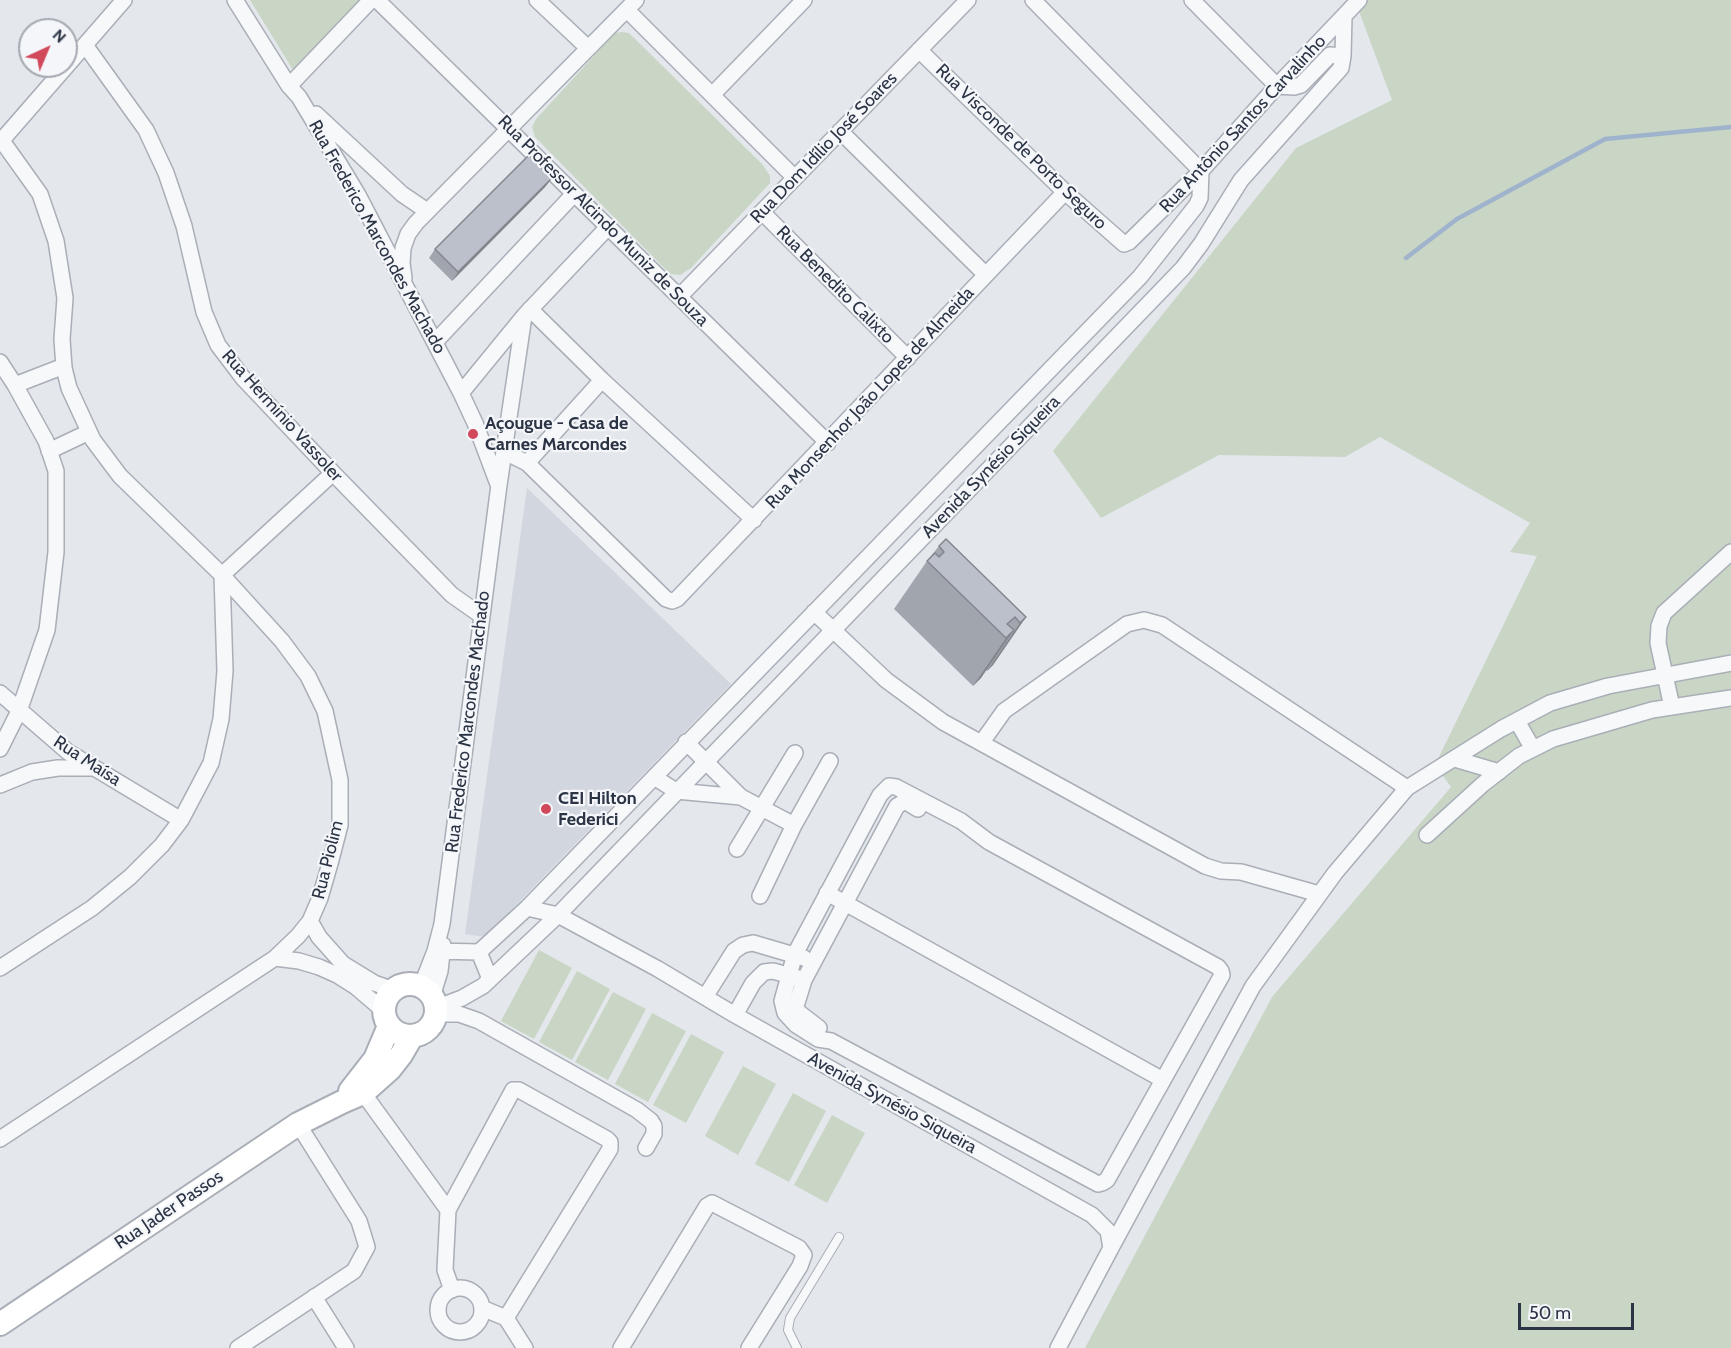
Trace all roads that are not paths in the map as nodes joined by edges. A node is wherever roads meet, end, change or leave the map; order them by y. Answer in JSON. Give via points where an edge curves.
{"nodes":[{"id":1,"x":124,"y":0,"type":"edge"},
{"id":2,"x":235,"y":0,"type":"edge"},
{"id":3,"x":371,"y":0,"type":"edge"},
{"id":4,"x":377,"y":0,"type":"edge"},
{"id":5,"x":537,"y":0,"type":"edge"},
{"id":6,"x":804,"y":0,"type":"edge"},
{"id":7,"x":968,"y":0,"type":"edge"},
{"id":8,"x":1033,"y":0,"type":"edge"},
{"id":9,"x":1192,"y":0,"type":"edge"},
{"id":10,"x":1356,"y":1,"type":"edge"},
{"id":11,"x":632,"y":5,"type":"edge"},
{"id":12,"x":1344,"y":16,"type":"junction"},
{"id":13,"x":85,"y":45,"type":"junction"},
{"id":14,"x":588,"y":48,"type":"junction"},
{"id":15,"x":919,"y":50,"type":"junction"},
{"id":16,"x":1343,"y":56,"type":"junction"},
{"id":17,"x":1277,"y":86,"type":"junction"},
{"id":18,"x":294,"y":92,"type":"junction"},
{"id":19,"x":712,"y":95,"type":"junction"},
{"id":20,"x":508,"y":128,"type":"junction"},
{"id":21,"x":840,"y":131,"type":"junction"},
{"id":22,"x":1,"y":139,"type":"edge"},
{"id":23,"x":1201,"y":171,"type":"junction"},
{"id":24,"x":795,"y":178,"type":"junction"},
{"id":25,"x":1065,"y":192,"type":"junction"},
{"id":26,"x":574,"y":194,"type":"junction"},
{"id":27,"x":428,"y":211,"type":"junction"},
{"id":28,"x":762,"y":212,"type":"junction"},
{"id":29,"x":608,"y":227,"type":"junction"},
{"id":30,"x":1124,"y":244,"type":"joint"},
{"id":31,"x":986,"y":275,"type":"junction"},
{"id":32,"x":406,"y":287,"type":"junction"},
{"id":33,"x":679,"y":297,"type":"junction"},
{"id":34,"x":527,"y":313,"type":"junction"},
{"id":35,"x":435,"y":342,"type":"junction"},
{"id":36,"x":908,"y":358,"type":"junction"},
{"id":37,"x":0,"y":362,"type":"edge"},
{"id":38,"x":64,"y":366,"type":"junction"},
{"id":39,"x":602,"y":380,"type":"junction"},
{"id":40,"x":15,"y":385,"type":"junction"},
{"id":41,"x":461,"y":393,"type":"junction"},
{"id":42,"x":89,"y":432,"type":"junction"},
{"id":43,"x":828,"y":443,"type":"junction"},
{"id":44,"x":49,"y":451,"type":"junction"},
{"id":45,"x":505,"y":452,"type":"junction"},
{"id":46,"x":527,"y":463,"type":"junction"},
{"id":47,"x":333,"y":473,"type":"junction"},
{"id":48,"x":499,"y":485,"type":"junction"},
{"id":49,"x":754,"y":520,"type":"junction"},
{"id":50,"x":1731,"y":552,"type":"edge"},
{"id":51,"x":222,"y":575,"type":"junction"},
{"id":52,"x":814,"y":612,"type":"junction"},
{"id":53,"x":482,"y":616,"type":"junction"},
{"id":54,"x":833,"y":630,"type":"junction"},
{"id":55,"x":1731,"y":663,"type":"edge"},
{"id":56,"x":1665,"y":675,"type":"junction"},
{"id":57,"x":0,"y":693,"type":"edge"},
{"id":58,"x":1731,"y":698,"type":"edge"},
{"id":59,"x":1672,"y":707,"type":"junction"},
{"id":60,"x":19,"y":711,"type":"junction"},
{"id":61,"x":1517,"y":721,"type":"junction"},
{"id":62,"x":686,"y":742,"type":"junction"},
{"id":63,"x":982,"y":742,"type":"junction"},
{"id":64,"x":0,"y":749,"type":"edge"},
{"id":65,"x":1533,"y":749,"type":"junction"},
{"id":66,"x":795,"y":753,"type":"dead end"},
{"id":67,"x":1455,"y":759,"type":"junction"},
{"id":68,"x":706,"y":761,"type":"junction"},
{"id":69,"x":830,"y":761,"type":"dead end"},
{"id":70,"x":95,"y":768,"type":"junction"},
{"id":71,"x":1499,"y":772,"type":"junction"},
{"id":72,"x":654,"y":777,"type":"junction"},
{"id":73,"x":0,"y":785,"type":"edge"},
{"id":74,"x":1407,"y":788,"type":"junction"},
{"id":75,"x":676,"y":791,"type":"junction"},
{"id":76,"x":741,"y":797,"type":"junction"},
{"id":77,"x":762,"y":808,"type":"junction"},
{"id":78,"x":180,"y":820,"type":"junction"},
{"id":79,"x":794,"y":825,"type":"junction"},
{"id":80,"x":1426,"y":835,"type":"dead end"},
{"id":81,"x":989,"y":842,"type":"junction"},
{"id":82,"x":737,"y":849,"type":"dead end"},
{"id":83,"x":827,"y":893,"type":"junction"},
{"id":84,"x":1319,"y":894,"type":"junction"},
{"id":85,"x":760,"y":896,"type":"dead end"},
{"id":86,"x":845,"y":903,"type":"junction"},
{"id":87,"x":526,"y":908,"type":"junction"},
{"id":88,"x":558,"y":915,"type":"junction"},
{"id":89,"x":310,"y":921,"type":"junction"},
{"id":90,"x":439,"y":952,"type":"junction"},
{"id":91,"x":479,"y":952,"type":"junction"},
{"id":92,"x":795,"y":954,"type":"junction"},
{"id":93,"x":275,"y":958,"type":"junction"},
{"id":94,"x":813,"y":961,"type":"junction"},
{"id":95,"x":0,"y":968,"type":"edge"},
{"id":96,"x":788,"y":975,"type":"junction"},
{"id":97,"x":490,"y":979,"type":"junction"},
{"id":98,"x":804,"y":980,"type":"junction"},
{"id":99,"x":394,"y":990,"type":"junction"},
{"id":100,"x":705,"y":997,"type":"junction"},
{"id":101,"x":431,"y":1002,"type":"junction"},
{"id":102,"x":735,"y":1015,"type":"junction"},
{"id":103,"x":387,"y":1018,"type":"junction"},
{"id":104,"x":412,"y":1036,"type":"junction"},
{"id":105,"x":831,"y":1041,"type":"junction"},
{"id":106,"x":1163,"y":1080,"type":"junction"},
{"id":107,"x":360,"y":1088,"type":"junction"},
{"id":108,"x":298,"y":1124,"type":"junction"},
{"id":109,"x":0,"y":1139,"type":"edge"},
{"id":110,"x":646,"y":1148,"type":"dead end"},
{"id":111,"x":448,"y":1210,"type":"junction"},
{"id":112,"x":839,"y":1237,"type":"dead end"},
{"id":113,"x":1111,"y":1248,"type":"junction"},
{"id":114,"x":452,"y":1290,"type":"junction"},
{"id":115,"x":314,"y":1298,"type":"junction"},
{"id":116,"x":482,"y":1308,"type":"junction"},
{"id":117,"x":506,"y":1318,"type":"junction"},
{"id":118,"x":0,"y":1324,"type":"edge"},
{"id":119,"x":756,"y":1346,"type":"edge"},
{"id":120,"x":238,"y":1348,"type":"edge"},
{"id":121,"x":346,"y":1348,"type":"edge"},
{"id":122,"x":525,"y":1348,"type":"edge"},
{"id":123,"x":621,"y":1348,"type":"edge"},
{"id":124,"x":797,"y":1348,"type":"edge"},
{"id":125,"x":1058,"y":1348,"type":"edge"}],
"edges":[{"from":1,"to":13,"type":"street"},
{"from":2,"to":18,"type":"street","name":"Rua Frederico Marcondes Machado"},
{"from":3,"to":18,"type":"street"},
{"from":4,"to":20,"type":"street","name":"Rua Professor Alcindo Muniz de Souza"},
{"from":5,"to":14,"type":"street"},
{"from":6,"to":19,"type":"street"},
{"from":7,"to":15,"type":"street","name":"Rua Dom Idílio José Soares"},
{"from":8,"to":23,"type":"street"},
{"from":9,"to":17,"type":"street"},
{"from":10,"to":12,"type":"street","name":"Rua Antônio Santos Carvalinho"},
{"from":11,"to":14,"type":"street"},
{"from":11,"to":19,"type":"street"},
{"from":12,"to":16,"type":"street"},
{"from":12,"to":17,"type":"street","name":"Rua Antônio Santos Carvalinho"},
{"from":13,"to":22,"type":"street"},
{"from":13,"to":47,"type":"street","name":"Rua Hermínio Vassoler","via":[[146,130],[166,173],[184,226],[204,312],[218,345],[243,378]]},
{"from":14,"to":20,"type":"street"},
{"from":15,"to":21,"type":"street","name":"Rua Dom Idílio José Soares"},
{"from":15,"to":25,"type":"street","name":"Rua Visconde de Porto Seguro"},
{"from":16,"to":17,"type":"street","via":[[1330,55],[1301,85]]},
{"from":16,"to":54,"type":"street","name":"Avenida Synésio Siqueira","via":[[1338,73],[1241,180],[1183,268]]},
{"from":17,"to":23,"type":"street","name":"Rua Antônio Santos Carvalinho"},
{"from":18,"to":27,"type":"street","via":[[396,189]]},
{"from":18,"to":32,"type":"street","name":"Rua Frederico Marcondes Machado","via":[[358,195]]},
{"from":19,"to":24,"type":"street"},
{"from":20,"to":26,"type":"street","name":"Rua Professor Alcindo Muniz de Souza"},
{"from":20,"to":27,"type":"street"},
{"from":21,"to":24,"type":"street","name":"Rua Dom Idílio José Soares"},
{"from":21,"to":31,"type":"street"},
{"from":22,"to":38,"type":"street","name":"Rua Piolim","via":[[40,194],[56,241],[65,298]]},
{"from":23,"to":30,"type":"street","name":"Rua Antônio Santos Carvalinho"},
{"from":23,"to":52,"type":"street","name":"Avenida Synésio Siqueira","via":[[1196,206],[1140,277]]},
{"from":24,"to":28,"type":"street","name":"Rua Dom Idílio José Soares"},
{"from":25,"to":30,"type":"street","name":"Rua Visconde de Porto Seguro"},
{"from":25,"to":31,"type":"street","name":"Rua Monsenhor João Lopes de Almeida"},
{"from":26,"to":29,"type":"street","name":"Rua Professor Alcindo Muniz de Souza"},
{"from":26,"to":35,"type":"street"},
{"from":27,"to":32,"type":"street","via":[[408,234],[403,248]]},
{"from":28,"to":33,"type":"street","name":"Rua Dom Idílio José Soares"},
{"from":28,"to":36,"type":"street","name":"Rua Benedito Calixto"},
{"from":29,"to":33,"type":"street","name":"Rua Professor Alcindo Muniz de Souza"},
{"from":29,"to":34,"type":"street"},
{"from":31,"to":36,"type":"street","name":"Rua Monsenhor João Lopes de Almeida"},
{"from":32,"to":35,"type":"street","name":"Rua Frederico Marcondes Machado"},
{"from":33,"to":43,"type":"street","name":"Rua Professor Alcindo Muniz de Souza"},
{"from":34,"to":39,"type":"street"},
{"from":34,"to":41,"type":"street"},
{"from":34,"to":45,"type":"street","name":"Rua Frederico Marcondes Machado"},
{"from":35,"to":41,"type":"street","name":"Rua Frederico Marcondes Machado"},
{"from":36,"to":43,"type":"street","name":"Rua Monsenhor João Lopes de Almeida"},
{"from":37,"to":40,"type":"street"},
{"from":38,"to":40,"type":"street"},
{"from":38,"to":42,"type":"street","name":"Rua Piolim","via":[[75,404]]},
{"from":39,"to":46,"type":"street"},
{"from":39,"to":49,"type":"street"},
{"from":40,"to":44,"type":"street"},
{"from":41,"to":48,"type":"street","name":"Rua Frederico Marcondes Machado"},
{"from":42,"to":44,"type":"street"},
{"from":42,"to":51,"type":"street","name":"Rua Piolim","via":[[120,477]]},
{"from":43,"to":49,"type":"street","name":"Rua Monsenhor João Lopes de Almeida"},
{"from":44,"to":60,"type":"street","via":[[56,471],[56,552],[46,630]]},
{"from":45,"to":46,"type":"street"},
{"from":45,"to":48,"type":"street","name":"Rua Frederico Marcondes Machado"},
{"from":46,"to":49,"type":"street","name":"Rua Monsenhor João Lopes de Almeida","via":[[672,601]]},
{"from":47,"to":51,"type":"street"},
{"from":47,"to":53,"type":"street","name":"Rua Hermínio Vassoler","via":[[452,595]]},
{"from":48,"to":53,"type":"street","name":"Rua Frederico Marcondes Machado"},
{"from":50,"to":56,"type":"street","via":[[1664,613],[1658,643]]},
{"from":51,"to":78,"type":"street","via":[[225,671],[221,719],[210,764]]},
{"from":51,"to":89,"type":"street","name":"Rua Piolim","via":[[282,641],[308,676],[325,711],[340,780],[340,825]]},
{"from":52,"to":54,"type":"street"},
{"from":52,"to":62,"type":"street","name":"Avenida Synésio Siqueira"},
{"from":53,"to":90,"type":"street","name":"Rua Frederico Marcondes Machado"},
{"from":54,"to":63,"type":"street","via":[[886,680],[943,722]]},
{"from":54,"to":68,"type":"street","name":"Avenida Synésio Siqueira"},
{"from":55,"to":56,"type":"street"},
{"from":56,"to":59,"type":"street"},
{"from":56,"to":61,"type":"street","via":[[1608,686],[1550,704]]},
{"from":57,"to":60,"type":"street","name":"Rua Maísa"},
{"from":58,"to":59,"type":"street"},
{"from":59,"to":65,"type":"street","via":[[1602,723]]},
{"from":60,"to":64,"type":"street"},
{"from":60,"to":70,"type":"street","name":"Rua Maísa","via":[[68,752]]},
{"from":61,"to":65,"type":"street"},
{"from":61,"to":67,"type":"street"},
{"from":62,"to":68,"type":"street"},
{"from":62,"to":72,"type":"street","name":"Avenida Synésio Siqueira"},
{"from":63,"to":74,"type":"street","via":[[1004,711],[1127,624],[1144,620],[1162,625]]},
{"from":63,"to":84,"type":"street","via":[[1205,866]]},
{"from":65,"to":71,"type":"street"},
{"from":66,"to":77,"type":"street"},
{"from":67,"to":71,"type":"street"},
{"from":67,"to":74,"type":"street"},
{"from":68,"to":75,"type":"street","name":"Avenida Synésio Siqueira"},
{"from":68,"to":76,"type":"street"},
{"from":69,"to":79,"type":"street"},
{"from":70,"to":73,"type":"street","via":[[32,772]]},
{"from":70,"to":78,"type":"street","name":"Rua Maísa"},
{"from":71,"to":80,"type":"street"},
{"from":72,"to":75,"type":"street"},
{"from":72,"to":87,"type":"street","name":"Avenida Synésio Siqueira"},
{"from":74,"to":84,"type":"street"},
{"from":75,"to":76,"type":"street"},
{"from":75,"to":88,"type":"street","name":"Avenida Synésio Siqueira"},
{"from":76,"to":77,"type":"street"},
{"from":77,"to":79,"type":"street"},
{"from":77,"to":82,"type":"street"},
{"from":78,"to":95,"type":"street","via":[[162,845],[100,902]]},
{"from":79,"to":85,"type":"street"},
{"from":81,"to":83,"type":"street","via":[[961,821],[890,786],[880,795]]},
{"from":81,"to":86,"type":"street","via":[[900,802]]},
{"from":81,"to":106,"type":"street","via":[[1221,971]]},
{"from":83,"to":86,"type":"street"},
{"from":83,"to":92,"type":"street"},
{"from":84,"to":113,"type":"street","via":[[1253,986]]},
{"from":86,"to":94,"type":"street"},
{"from":86,"to":106,"type":"street"},
{"from":87,"to":88,"type":"street","name":"Avenida Synésio Siqueira"},
{"from":87,"to":91,"type":"street","name":"Avenida Synésio Siqueira"},
{"from":88,"to":97,"type":"street","name":"Avenida Synésio Siqueira"},
{"from":88,"to":100,"type":"street","name":"Avenida Synésio Siqueira"},
{"from":89,"to":93,"type":"street","name":"Rua Piolim"},
{"from":89,"to":99,"type":"street","via":[[330,952],[343,964]]},
{"from":90,"to":91,"type":"street"},
{"from":90,"to":101,"type":"street","name":"Rua Frederico Marcondes Machado"},
{"from":91,"to":97,"type":"street"},
{"from":92,"to":94,"type":"street"},
{"from":92,"to":96,"type":"street"},
{"from":92,"to":100,"type":"street","via":[[753,943],[742,945],[734,951]]},
{"from":93,"to":103,"type":"street","via":[[299,961],[337,975],[356,987]]},
{"from":93,"to":109,"type":"street","name":"Rua Piolim"},
{"from":94,"to":98,"type":"street"},
{"from":96,"to":98,"type":"street"},
{"from":96,"to":102,"type":"street","via":[[773,971],[758,976]]},
{"from":96,"to":105,"type":"street","via":[[782,1000],[785,1013],[796,1025]]},
{"from":97,"to":101,"type":"street","name":"Avenida Synésio Siqueira","via":[[462,998]]},
{"from":98,"to":105,"type":"street","via":[[797,1011]]},
{"from":99,"to":101,"type":"street","via":[[407,984]]},
{"from":99,"to":103,"type":"street","via":[[385,1003]]},
{"from":100,"to":102,"type":"street","name":"Avenida Synésio Siqueira"},
{"from":101,"to":104,"type":"street","via":[[433,1021],[425,1031]]},
{"from":101,"to":110,"type":"street","via":[[479,1021],[637,1110],[654,1126]]},
{"from":102,"to":113,"type":"street","name":"Avenida Synésio Siqueira","via":[[1092,1215],[1108,1231]]},
{"from":103,"to":104,"type":"street","via":[[396,1032]]},
{"from":103,"to":107,"type":"street","via":[[375,1059]]},
{"from":104,"to":107,"type":"street","name":"Rua Jader Passos","via":[[390,1069]]},
{"from":105,"to":106,"type":"street","via":[[1098,1184],[1107,1180]]},
{"from":107,"to":108,"type":"street","name":"Rua Jader Passos","via":[[342,1102]]},
{"from":107,"to":111,"type":"street"},
{"from":108,"to":115,"type":"street","via":[[358,1221],[367,1247],[354,1271]]},
{"from":108,"to":118,"type":"street","name":"Rua Jader Passos"},
{"from":111,"to":114,"type":"street","via":[[445,1270]]},
{"from":111,"to":117,"type":"street","via":[[513,1090],[610,1142],[610,1149]]},
{"from":112,"to":124,"type":"lane","via":[[790,1318],[788,1330]]},
{"from":113,"to":125,"type":"street"},
{"from":114,"to":116,"type":"street","via":[[467,1289],[476,1295]]},
{"from":114,"to":116,"type":"street","via":[[443,1296],[439,1308],[442,1322],[450,1329],[472,1329]]},
{"from":115,"to":120,"type":"street"},
{"from":115,"to":121,"type":"street"},
{"from":116,"to":117,"type":"street"},
{"from":117,"to":122,"type":"street"},
{"from":119,"to":123,"type":"street","via":[[804,1255],[799,1248],[712,1203]]}]}
